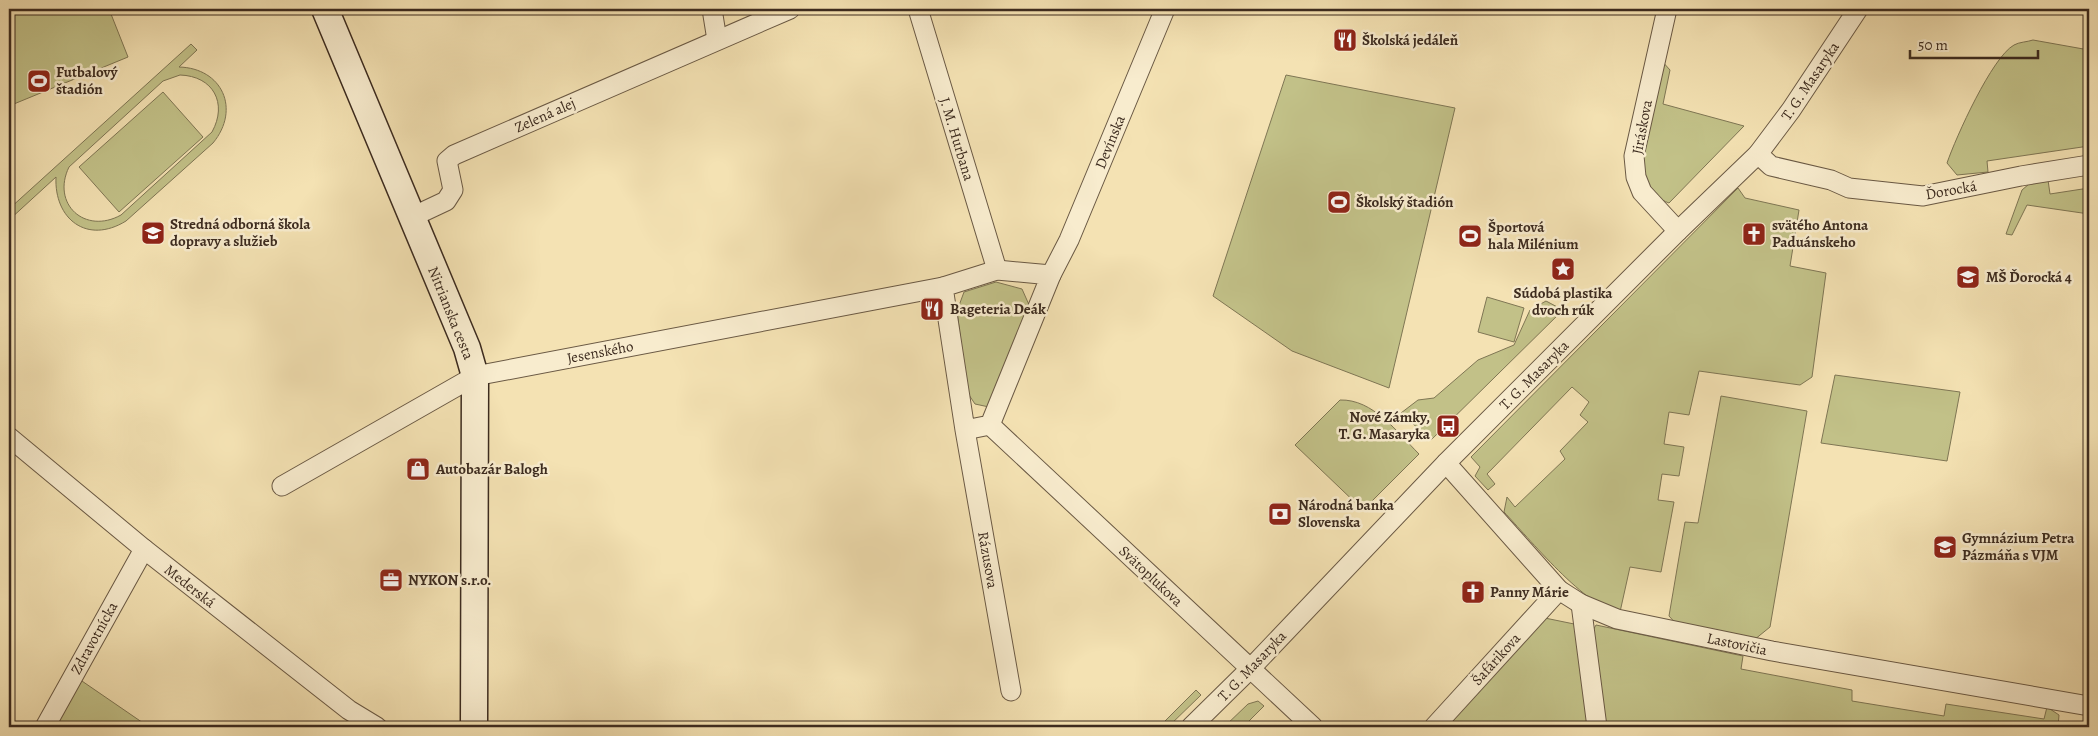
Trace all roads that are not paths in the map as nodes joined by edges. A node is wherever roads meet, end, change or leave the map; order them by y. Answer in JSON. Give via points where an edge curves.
{"nodes":[{"id":1,"x":324,"y":9,"type":"edge"},
{"id":2,"x":712,"y":9,"type":"edge"},
{"id":3,"x":790,"y":9,"type":"edge"},
{"id":4,"x":918,"y":9,"type":"edge"},
{"id":5,"x":1165,"y":9,"type":"edge"},
{"id":6,"x":1667,"y":9,"type":"edge"},
{"id":7,"x":1858,"y":9,"type":"edge"},
{"id":8,"x":716,"y":40,"type":"junction"},
{"id":9,"x":1758,"y":154,"type":"junction"},
{"id":10,"x":2089,"y":165,"type":"edge"},
{"id":11,"x":412,"y":217,"type":"junction"},
{"id":12,"x":1678,"y":231,"type":"junction"},
{"id":13,"x":997,"y":270,"type":"junction"},
{"id":14,"x":1051,"y":275,"type":"junction"},
{"id":15,"x":943,"y":287,"type":"junction"},
{"id":16,"x":475,"y":376,"type":"junction"},
{"id":17,"x":990,"y":425,"type":"junction"},
{"id":18,"x":964,"y":430,"type":"junction"},
{"id":19,"x":9,"y":438,"type":"edge"},
{"id":20,"x":1446,"y":463,"type":"junction"},
{"id":21,"x":282,"y":486,"type":"dead end"},
{"id":22,"x":144,"y":549,"type":"junction"},
{"id":23,"x":1559,"y":590,"type":"junction"},
{"id":24,"x":1581,"y":604,"type":"junction"},
{"id":25,"x":1250,"y":668,"type":"junction"},
{"id":26,"x":1011,"y":691,"type":"dead end"},
{"id":27,"x":2089,"y":706,"type":"edge"},
{"id":28,"x":45,"y":727,"type":"edge"},
{"id":29,"x":377,"y":727,"type":"edge"},
{"id":30,"x":474,"y":727,"type":"edge"},
{"id":31,"x":1191,"y":727,"type":"edge"},
{"id":32,"x":1313,"y":727,"type":"edge"},
{"id":33,"x":1434,"y":727,"type":"edge"},
{"id":34,"x":1597,"y":727,"type":"edge"}],
"edges":[{"from":1,"to":11,"type":"main road","name":"Nitrianska cesta"},
{"from":2,"to":8,"type":"street"},
{"from":3,"to":8,"type":"street","name":"Zelená alej"},
{"from":4,"to":13,"type":"street","name":"J. M. Hurbana"},
{"from":5,"to":14,"type":"street","name":"Devínska","via":[[1069,240]]},
{"from":6,"to":12,"type":"street","name":"Jiráskova","via":[[1634,156],[1636,177],[1642,192]]},
{"from":7,"to":9,"type":"street","name":"T. G. Masaryka"},
{"from":8,"to":11,"type":"street","name":"Zelená alej","via":[[454,155],[447,161],[453,190],[446,201]]},
{"from":9,"to":10,"type":"street","name":"Ďorocká","via":[[1771,166],[1831,180],[1849,188],[1923,196]]},
{"from":9,"to":12,"type":"street","name":"T. G. Masaryka"},
{"from":11,"to":16,"type":"main road","name":"Nitrianska cesta","via":[[467,348]]},
{"from":12,"to":20,"type":"street","name":"T. G. Masaryka"},
{"from":13,"to":14,"type":"street"},
{"from":13,"to":15,"type":"street","name":"Jesenského"},
{"from":14,"to":17,"type":"street","name":"Devínska"},
{"from":15,"to":16,"type":"street","name":"Jesenského"},
{"from":15,"to":18,"type":"street","name":"Rázusova"},
{"from":16,"to":21,"type":"street","name":"Jesenského"},
{"from":16,"to":30,"type":"main road","name":"Nitrianska cesta"},
{"from":17,"to":18,"type":"street"},
{"from":17,"to":25,"type":"street","name":"Svätoplukova"},
{"from":18,"to":26,"type":"street","name":"Rázusova"},
{"from":19,"to":22,"type":"street","name":"Mederská"},
{"from":20,"to":23,"type":"street","name":"Lastovičia"},
{"from":20,"to":25,"type":"street","name":"T. G. Masaryka"},
{"from":22,"to":28,"type":"street","name":"Zdravotnícka"},
{"from":22,"to":29,"type":"street","name":"Mederská","via":[[349,710]]},
{"from":23,"to":24,"type":"street","name":"Lastovičia"},
{"from":23,"to":33,"type":"street","name":"Šafárikova"},
{"from":24,"to":27,"type":"street","name":"Lastovičia","via":[[1617,619],[1772,651]]},
{"from":24,"to":34,"type":"street"},
{"from":25,"to":31,"type":"street","name":"T. G. Masaryka"},
{"from":25,"to":32,"type":"street","name":"Svätoplukova"}]}
